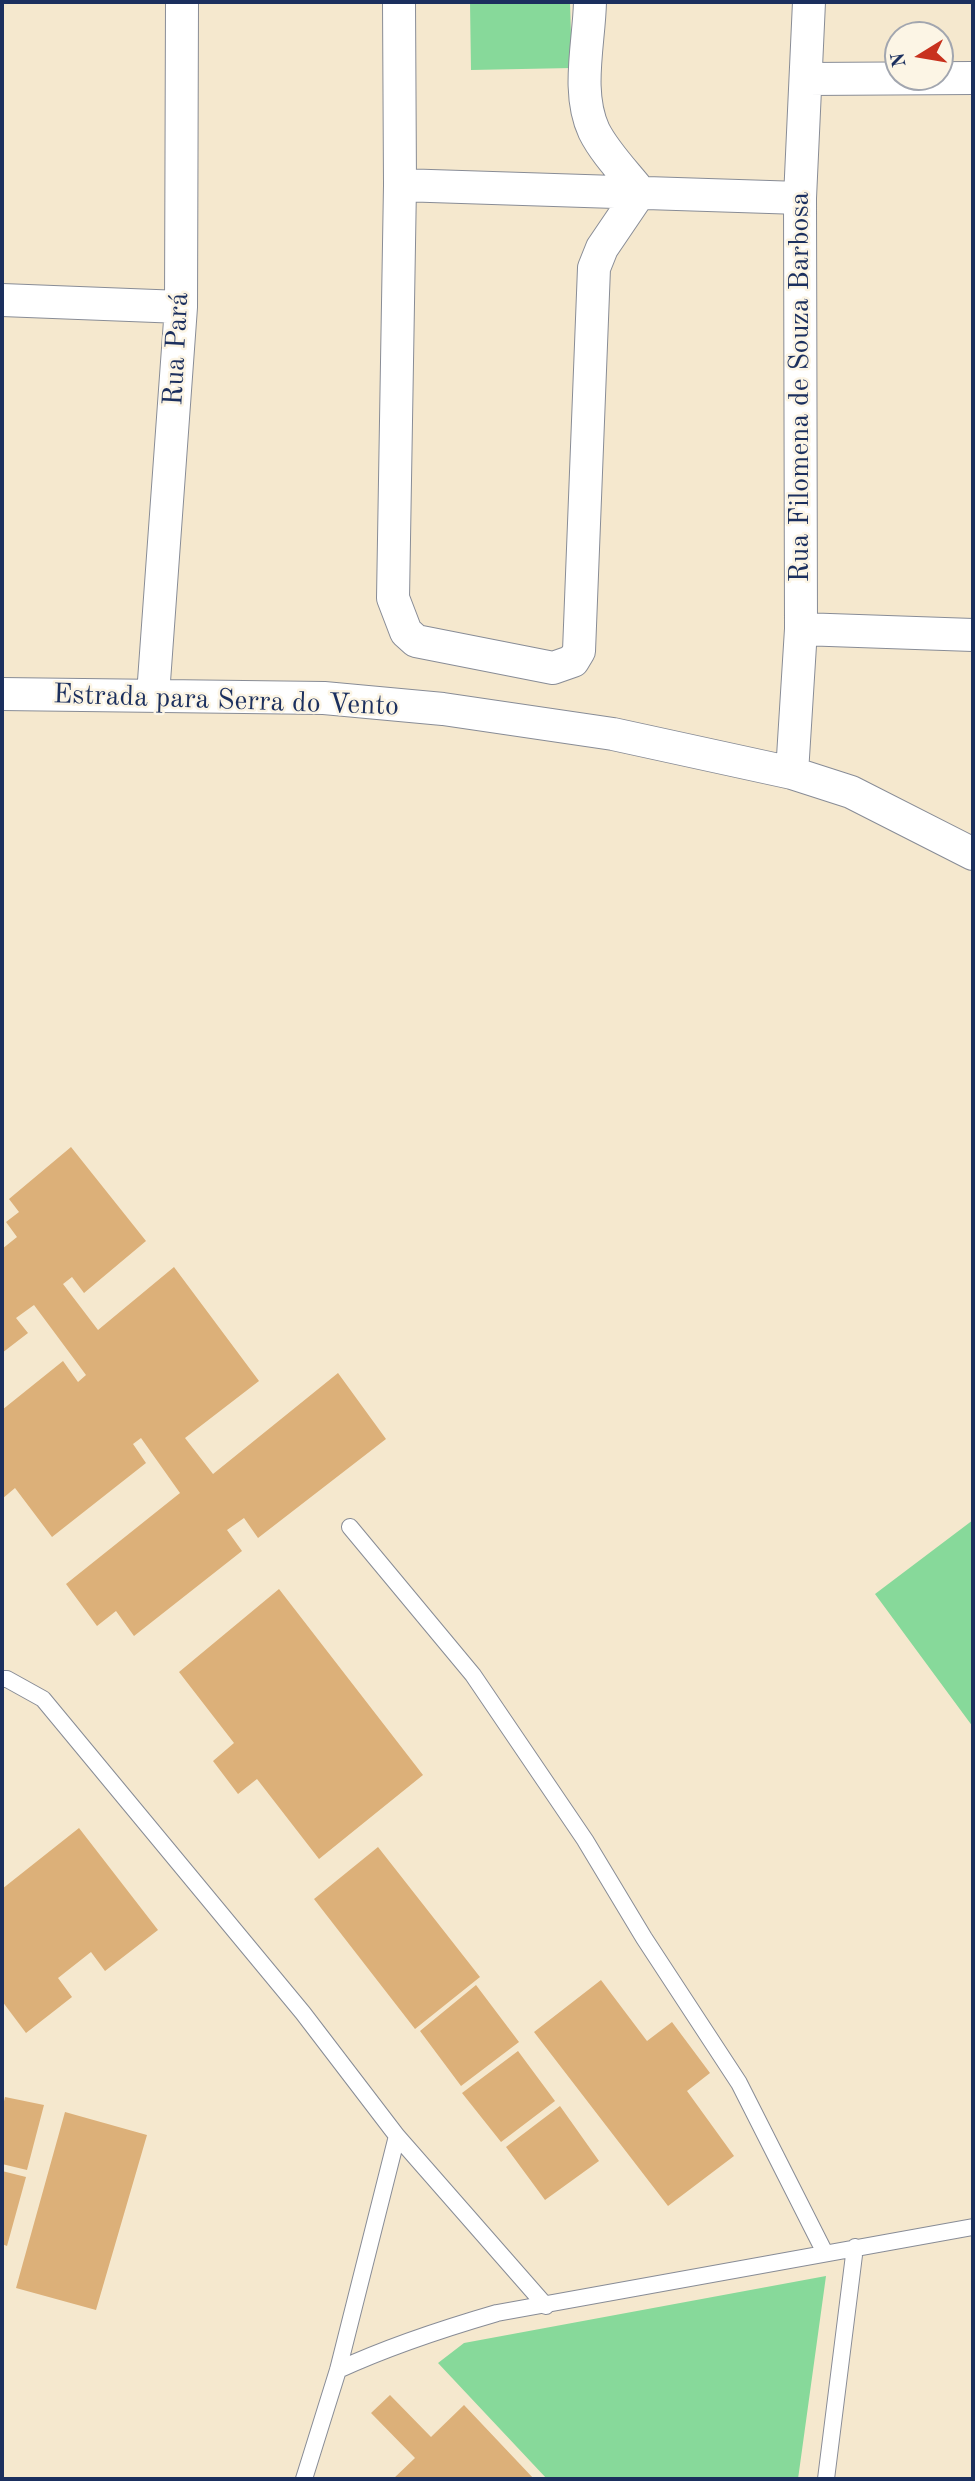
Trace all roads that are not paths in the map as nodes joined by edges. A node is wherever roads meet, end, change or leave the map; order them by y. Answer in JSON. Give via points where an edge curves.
{"nodes":[{"id":1,"x":182,"y":2,"type":"edge"},
{"id":2,"x":399,"y":2,"type":"edge"},
{"id":3,"x":590,"y":2,"type":"edge"},
{"id":4,"x":808,"y":2,"type":"edge"},
{"id":5,"x":973,"y":78,"type":"edge"},
{"id":6,"x":807,"y":79,"type":"junction"},
{"id":7,"x":400,"y":185,"type":"junction"},
{"id":8,"x":640,"y":192,"type":"junction"},
{"id":9,"x":800,"y":198,"type":"junction"},
{"id":10,"x":2,"y":300,"type":"edge"},
{"id":11,"x":181,"y":307,"type":"junction"},
{"id":12,"x":801,"y":629,"type":"junction"},
{"id":13,"x":973,"y":635,"type":"edge"},
{"id":14,"x":2,"y":694,"type":"edge"},
{"id":15,"x":153,"y":695,"type":"junction"},
{"id":16,"x":792,"y":773,"type":"junction"},
{"id":17,"x":973,"y":854,"type":"edge"},
{"id":18,"x":350,"y":1527,"type":"dead end"},
{"id":19,"x":2,"y":1679,"type":"edge"},
{"id":20,"x":397,"y":2136,"type":"junction"},
{"id":21,"x":973,"y":2227,"type":"edge"},
{"id":22,"x":855,"y":2247,"type":"junction"},
{"id":23,"x":824,"y":2253,"type":"junction"},
{"id":24,"x":545,"y":2306,"type":"junction"},
{"id":25,"x":338,"y":2370,"type":"junction"},
{"id":26,"x":304,"y":2479,"type":"edge"},
{"id":27,"x":826,"y":2479,"type":"edge"}],
"edges":[{"from":1,"to":11,"type":"street","name":"Rua Pará"},
{"from":2,"to":7,"type":"street"},
{"from":3,"to":8,"type":"street","via":[[587,112],[595,133]]},
{"from":4,"to":6,"type":"street","name":"Rua Filomena de Souza Barbosa"},
{"from":5,"to":6,"type":"street"},
{"from":6,"to":9,"type":"street","name":"Rua Filomena de Souza Barbosa"},
{"from":7,"to":8,"type":"street"},
{"from":7,"to":8,"type":"street","via":[[393,598],[406,632],[416,641],[553,668],[573,661],[579,651],[594,268],[601,248]]},
{"from":8,"to":9,"type":"street"},
{"from":9,"to":12,"type":"street","name":"Rua Filomena de Souza Barbosa"},
{"from":10,"to":11,"type":"street"},
{"from":11,"to":15,"type":"street","name":"Rua Pará"},
{"from":12,"to":13,"type":"street"},
{"from":12,"to":16,"type":"street","name":"Rua Filomena de Souza Barbosa"},
{"from":14,"to":15,"type":"street","name":"Estrada para Serra do Vento"},
{"from":15,"to":16,"type":"street","name":"Estrada para Serra do Vento","via":[[324,698],[443,709],[613,734]]},
{"from":16,"to":17,"type":"street","name":"Estrada para Serra do Vento","via":[[851,792]]},
{"from":18,"to":23,"type":"lane","via":[[473,1675],[585,1840],[739,2083]]},
{"from":19,"to":20,"type":"lane","via":[[43,1699],[303,2013]]},
{"from":20,"to":24,"type":"lane"},
{"from":20,"to":25,"type":"lane"},
{"from":21,"to":22,"type":"lane"},
{"from":22,"to":23,"type":"lane"},
{"from":22,"to":27,"type":"lane"},
{"from":23,"to":24,"type":"lane"},
{"from":24,"to":25,"type":"lane","via":[[432,2332]]},
{"from":25,"to":26,"type":"lane"}]}
